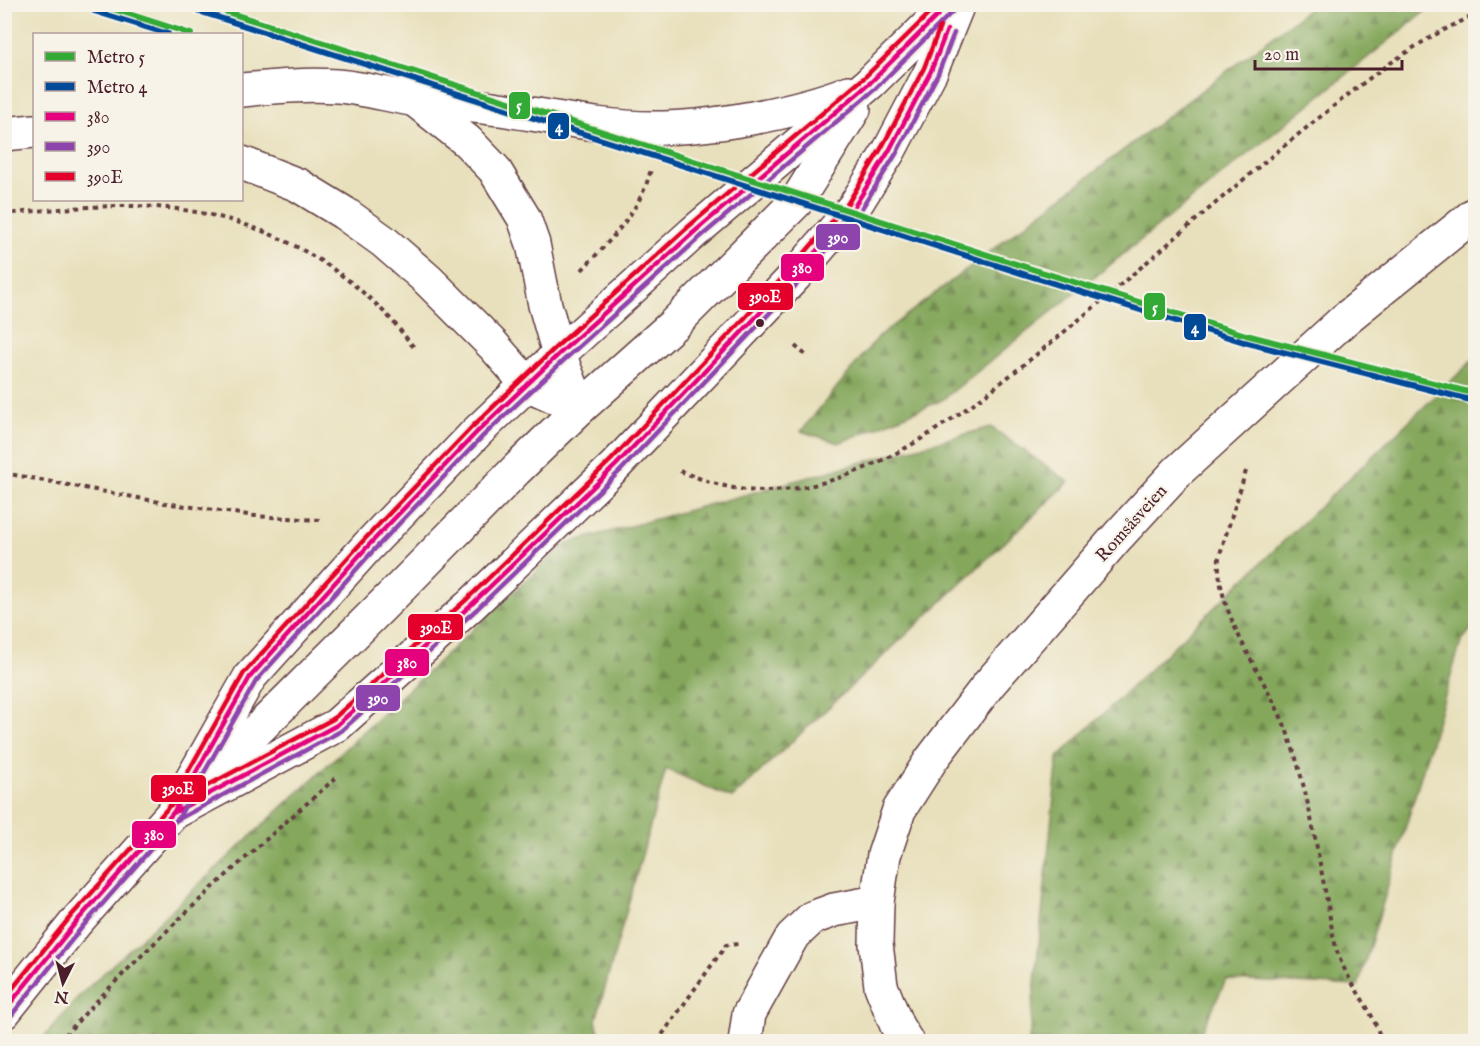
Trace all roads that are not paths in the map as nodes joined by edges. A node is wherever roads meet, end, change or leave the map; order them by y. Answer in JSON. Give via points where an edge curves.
{"nodes":[{"id":1,"x":950,"y":4,"type":"edge"},
{"id":2,"x":958,"y":4,"type":"edge"},
{"id":3,"x":870,"y":83,"type":"junction"},
{"id":4,"x":243,"y":90,"type":"edge"},
{"id":5,"x":415,"y":100,"type":"junction"},
{"id":6,"x":33,"y":131,"type":"edge"},
{"id":7,"x":4,"y":134,"type":"edge"},
{"id":8,"x":243,"y":163,"type":"edge"},
{"id":9,"x":1476,"y":213,"type":"edge"},
{"id":10,"x":559,"y":354,"type":"junction"},
{"id":11,"x":527,"y":384,"type":"junction"},
{"id":12,"x":580,"y":408,"type":"junction"},
{"id":13,"x":173,"y":813,"type":"junction"},
{"id":14,"x":876,"y":902,"type":"junction"},
{"id":15,"x":4,"y":1012,"type":"edge"},
{"id":16,"x":744,"y":1041,"type":"edge"},
{"id":17,"x":906,"y":1041,"type":"edge"}],
"edges":[{"from":1,"to":3,"type":"main road"},
{"from":2,"to":13,"type":"main road","via":[[926,81],[854,207],[795,276],[616,465],[472,604],[337,725]]},
{"from":3,"to":5,"type":"main road","via":[[819,103],[710,123],[653,128],[580,123]]},
{"from":3,"to":10,"type":"main road","via":[[693,233]]},
{"from":3,"to":12,"type":"main road","via":[[795,201],[673,325]]},
{"from":4,"to":5,"type":"main road","via":[[337,86]]},
{"from":5,"to":10,"type":"main road","via":[[467,141],[494,169],[520,211],[533,244]]},
{"from":6,"to":7,"type":"main road"},
{"from":8,"to":11,"type":"main road","via":[[298,185],[383,241],[428,280]]},
{"from":9,"to":14,"type":"main road","name":"Romsåsveien","via":[[1344,320],[1178,472],[989,684],[931,760],[899,810],[884,855]]},
{"from":10,"to":11,"type":"main road"},
{"from":10,"to":12,"type":"main road"},
{"from":11,"to":12,"type":"main road"},
{"from":11,"to":13,"type":"main road","via":[[367,547],[250,678]]},
{"from":12,"to":13,"type":"main road"},
{"from":13,"to":15,"type":"main road","via":[[84,912]]},
{"from":14,"to":16,"type":"main road","via":[[834,909],[812,918],[792,937],[749,1014]]},
{"from":14,"to":17,"type":"main road","name":"Romsåsveien","via":[[881,986]]}]}
